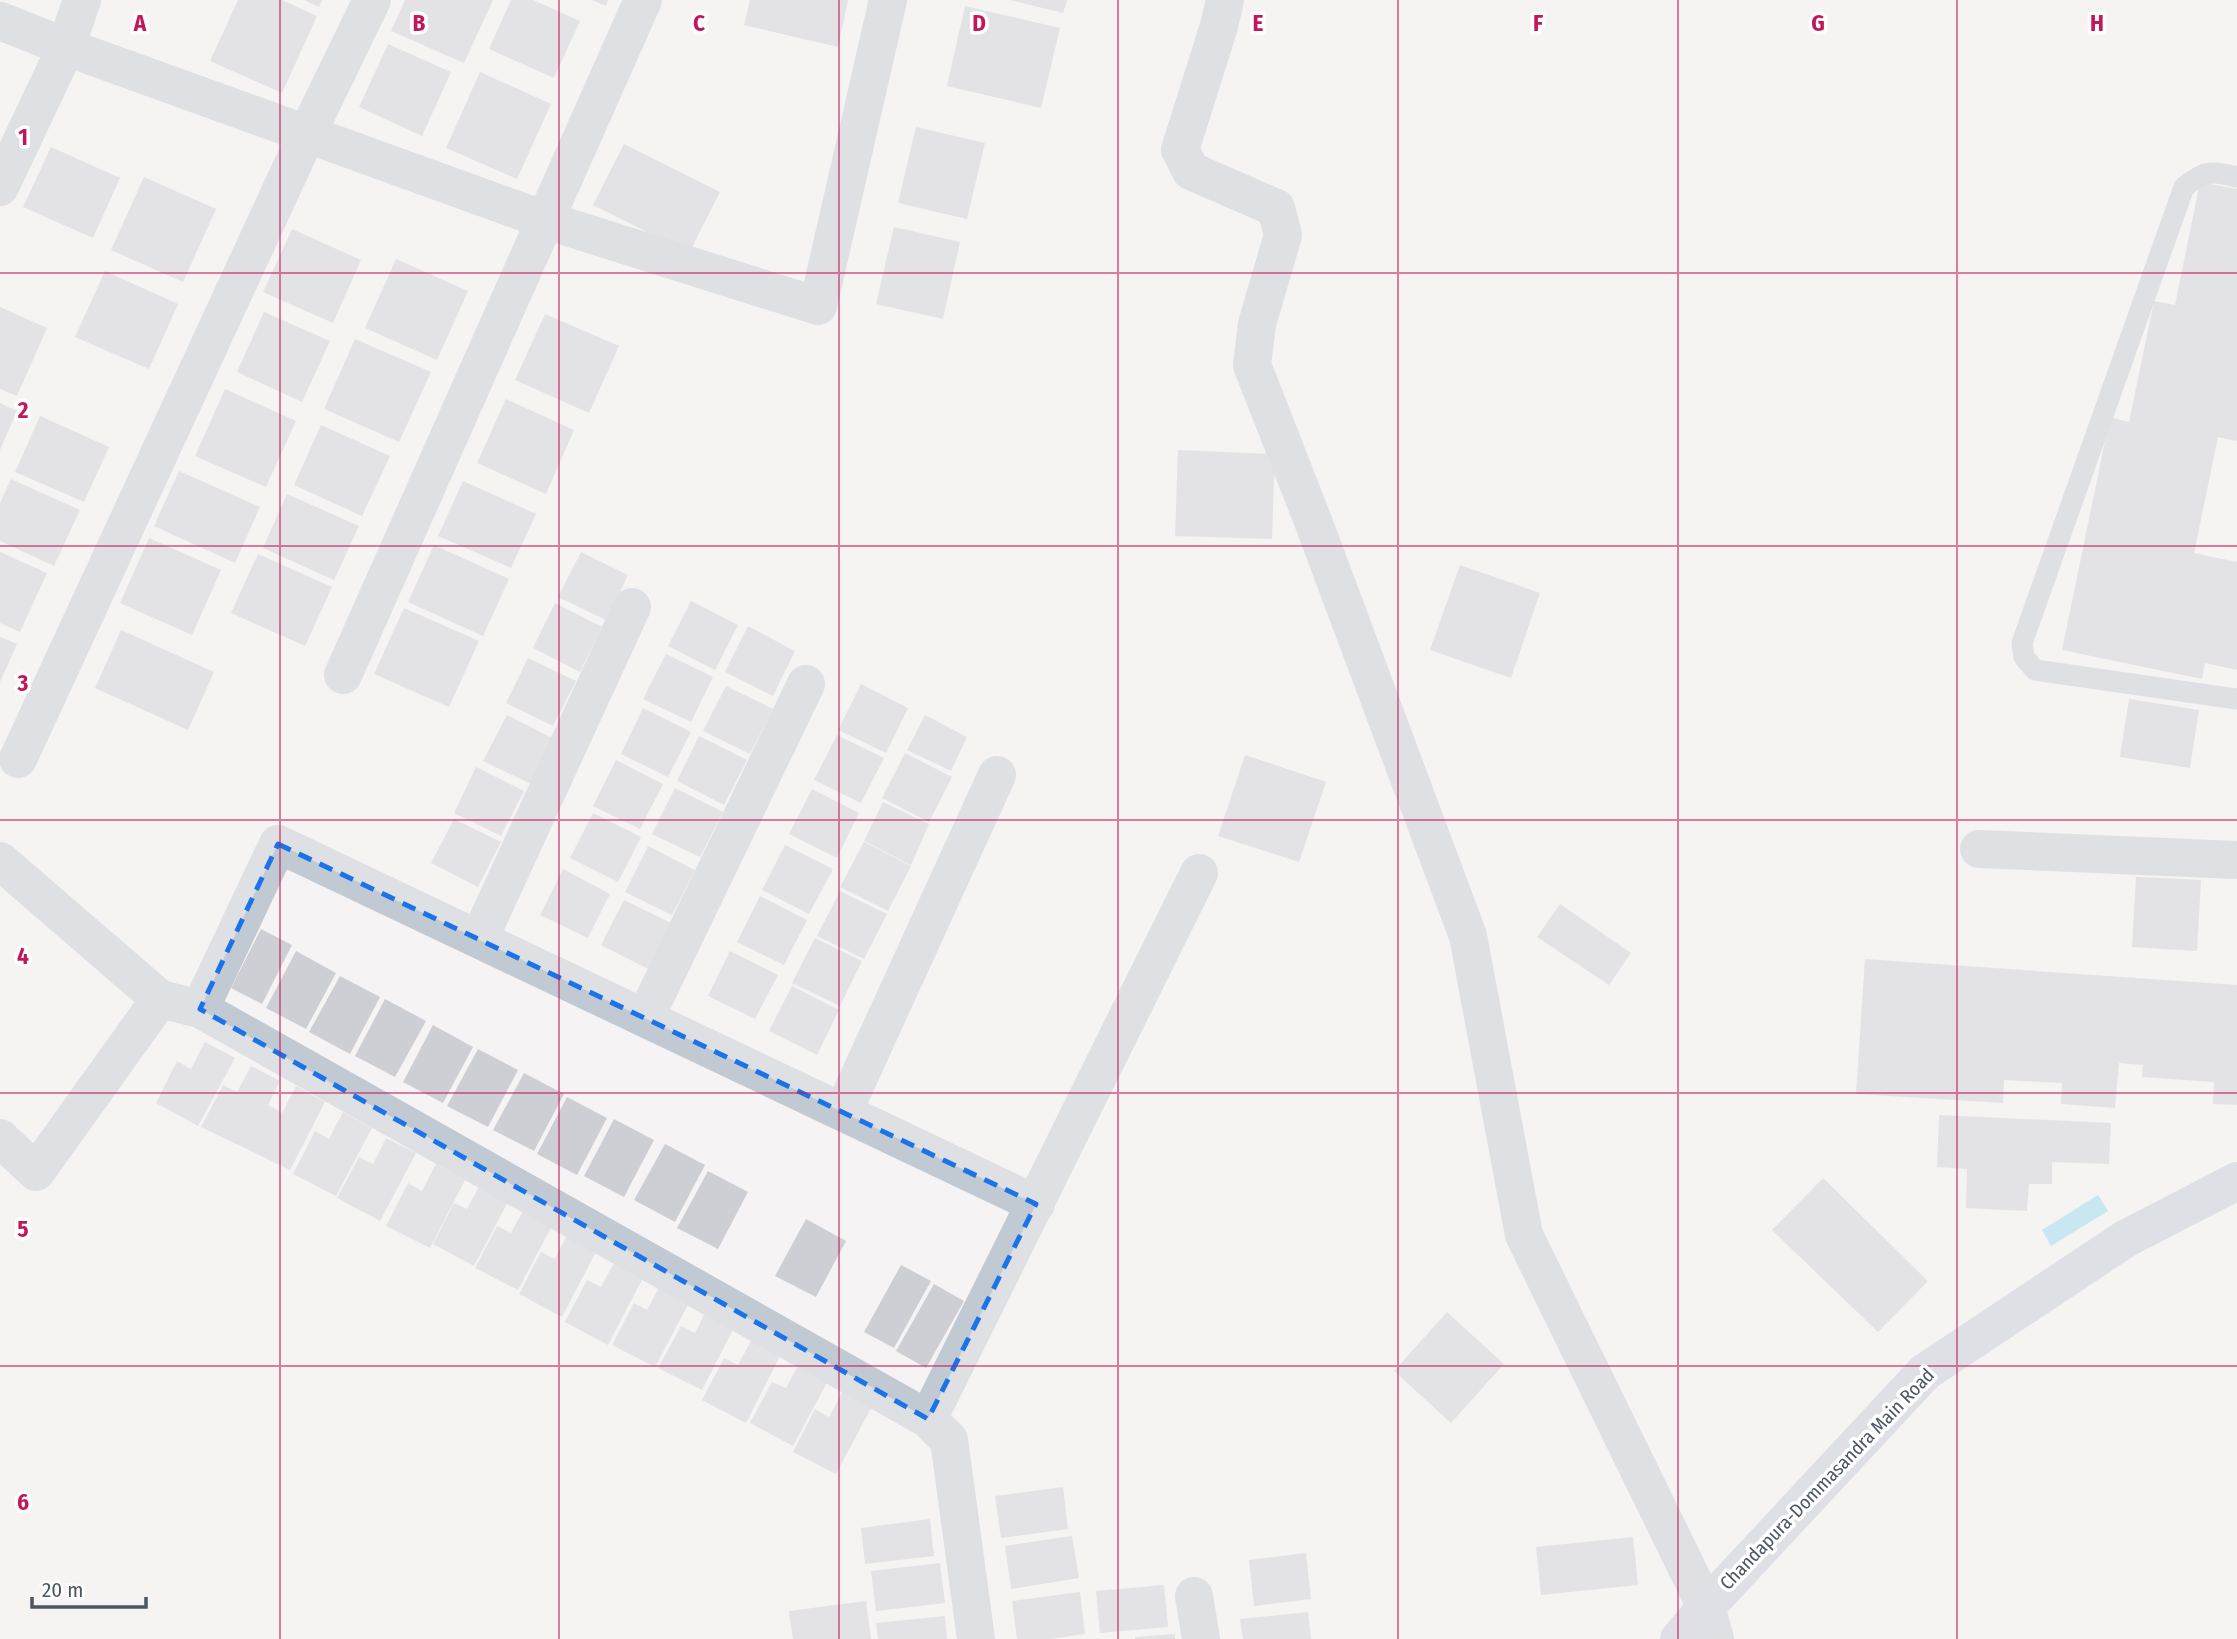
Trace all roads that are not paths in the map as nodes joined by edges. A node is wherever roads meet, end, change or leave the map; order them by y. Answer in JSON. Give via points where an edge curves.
{"nodes":[{"id":1,"x":82,"y":0,"type":"edge"},
{"id":2,"x":372,"y":0,"type":"edge"},
{"id":3,"x":642,"y":0,"type":"edge"},
{"id":4,"x":888,"y":0,"type":"edge"},
{"id":5,"x":1225,"y":0,"type":"edge"},
{"id":6,"x":0,"y":21,"type":"edge"},
{"id":7,"x":66,"y":47,"type":"junction"},
{"id":8,"x":307,"y":134,"type":"junction"},
{"id":9,"x":2237,"y":177,"type":"edge"},
{"id":10,"x":0,"y":187,"type":"edge"},
{"id":11,"x":545,"y":220,"type":"junction"},
{"id":12,"x":632,"y":607,"type":"dead end"},
{"id":13,"x":343,"y":675,"type":"dead end"},
{"id":14,"x":806,"y":684,"type":"dead end"},
{"id":15,"x":2237,"y":699,"type":"edge"},
{"id":16,"x":18,"y":759,"type":"dead end"},
{"id":17,"x":998,"y":775,"type":"dead end"},
{"id":18,"x":1979,"y":849,"type":"dead end"},
{"id":19,"x":2237,"y":860,"type":"edge"},
{"id":20,"x":0,"y":861,"type":"edge"},
{"id":21,"x":1199,"y":873,"type":"dead end"},
{"id":22,"x":479,"y":939,"type":"junction"},
{"id":23,"x":160,"y":999,"type":"junction"},
{"id":24,"x":200,"y":1010,"type":"junction"},
{"id":25,"x":645,"y":1018,"type":"junction"},
{"id":26,"x":843,"y":1112,"type":"junction"},
{"id":27,"x":0,"y":1138,"type":"edge"},
{"id":28,"x":2237,"y":1181,"type":"edge"},
{"id":29,"x":1036,"y":1204,"type":"junction"},
{"id":30,"x":928,"y":1419,"type":"junction"},
{"id":31,"x":1194,"y":1595,"type":"dead end"},
{"id":32,"x":1711,"y":1623,"type":"edge"},
{"id":33,"x":976,"y":1639,"type":"edge"},
{"id":34,"x":1201,"y":1639,"type":"edge"},
{"id":35,"x":1679,"y":1639,"type":"edge"}],
"edges":[{"from":1,"to":7,"type":"street"},
{"from":2,"to":8,"type":"street"},
{"from":3,"to":11,"type":"street"},
{"from":4,"to":11,"type":"street","via":[[818,306]]},
{"from":5,"to":32,"type":"street","via":[[1180,150],[1191,171],[1276,208],[1283,235],[1257,324],[1252,365],[1468,936],[1524,1235]]},
{"from":6,"to":7,"type":"street"},
{"from":7,"to":8,"type":"street"},
{"from":7,"to":10,"type":"street"},
{"from":8,"to":11,"type":"street"},
{"from":8,"to":16,"type":"street"},
{"from":9,"to":15,"type":"lane","via":[[2201,173],[2184,187],[2022,643],[2024,657],[2035,670]]},
{"from":11,"to":13,"type":"street"},
{"from":12,"to":22,"type":"street"},
{"from":14,"to":25,"type":"street"},
{"from":17,"to":26,"type":"street"},
{"from":18,"to":19,"type":"street"},
{"from":20,"to":23,"type":"street"},
{"from":21,"to":29,"type":"street"},
{"from":22,"to":24,"type":"street","via":[[278,844]]},
{"from":22,"to":25,"type":"street"},
{"from":23,"to":24,"type":"street"},
{"from":23,"to":27,"type":"street","via":[[36,1172]]},
{"from":24,"to":30,"type":"street"},
{"from":25,"to":26,"type":"street"},
{"from":26,"to":29,"type":"street"},
{"from":28,"to":32,"type":"main road","name":"Chandapura-Dommasandra Main Road","via":[[2125,1239],[1925,1372]]},
{"from":29,"to":30,"type":"street"},
{"from":30,"to":33,"type":"street","via":[[949,1440]]},
{"from":31,"to":34,"type":"street"},
{"from":32,"to":35,"type":"main road","name":"Chandapura-Dommasandra Main Road"}]}
